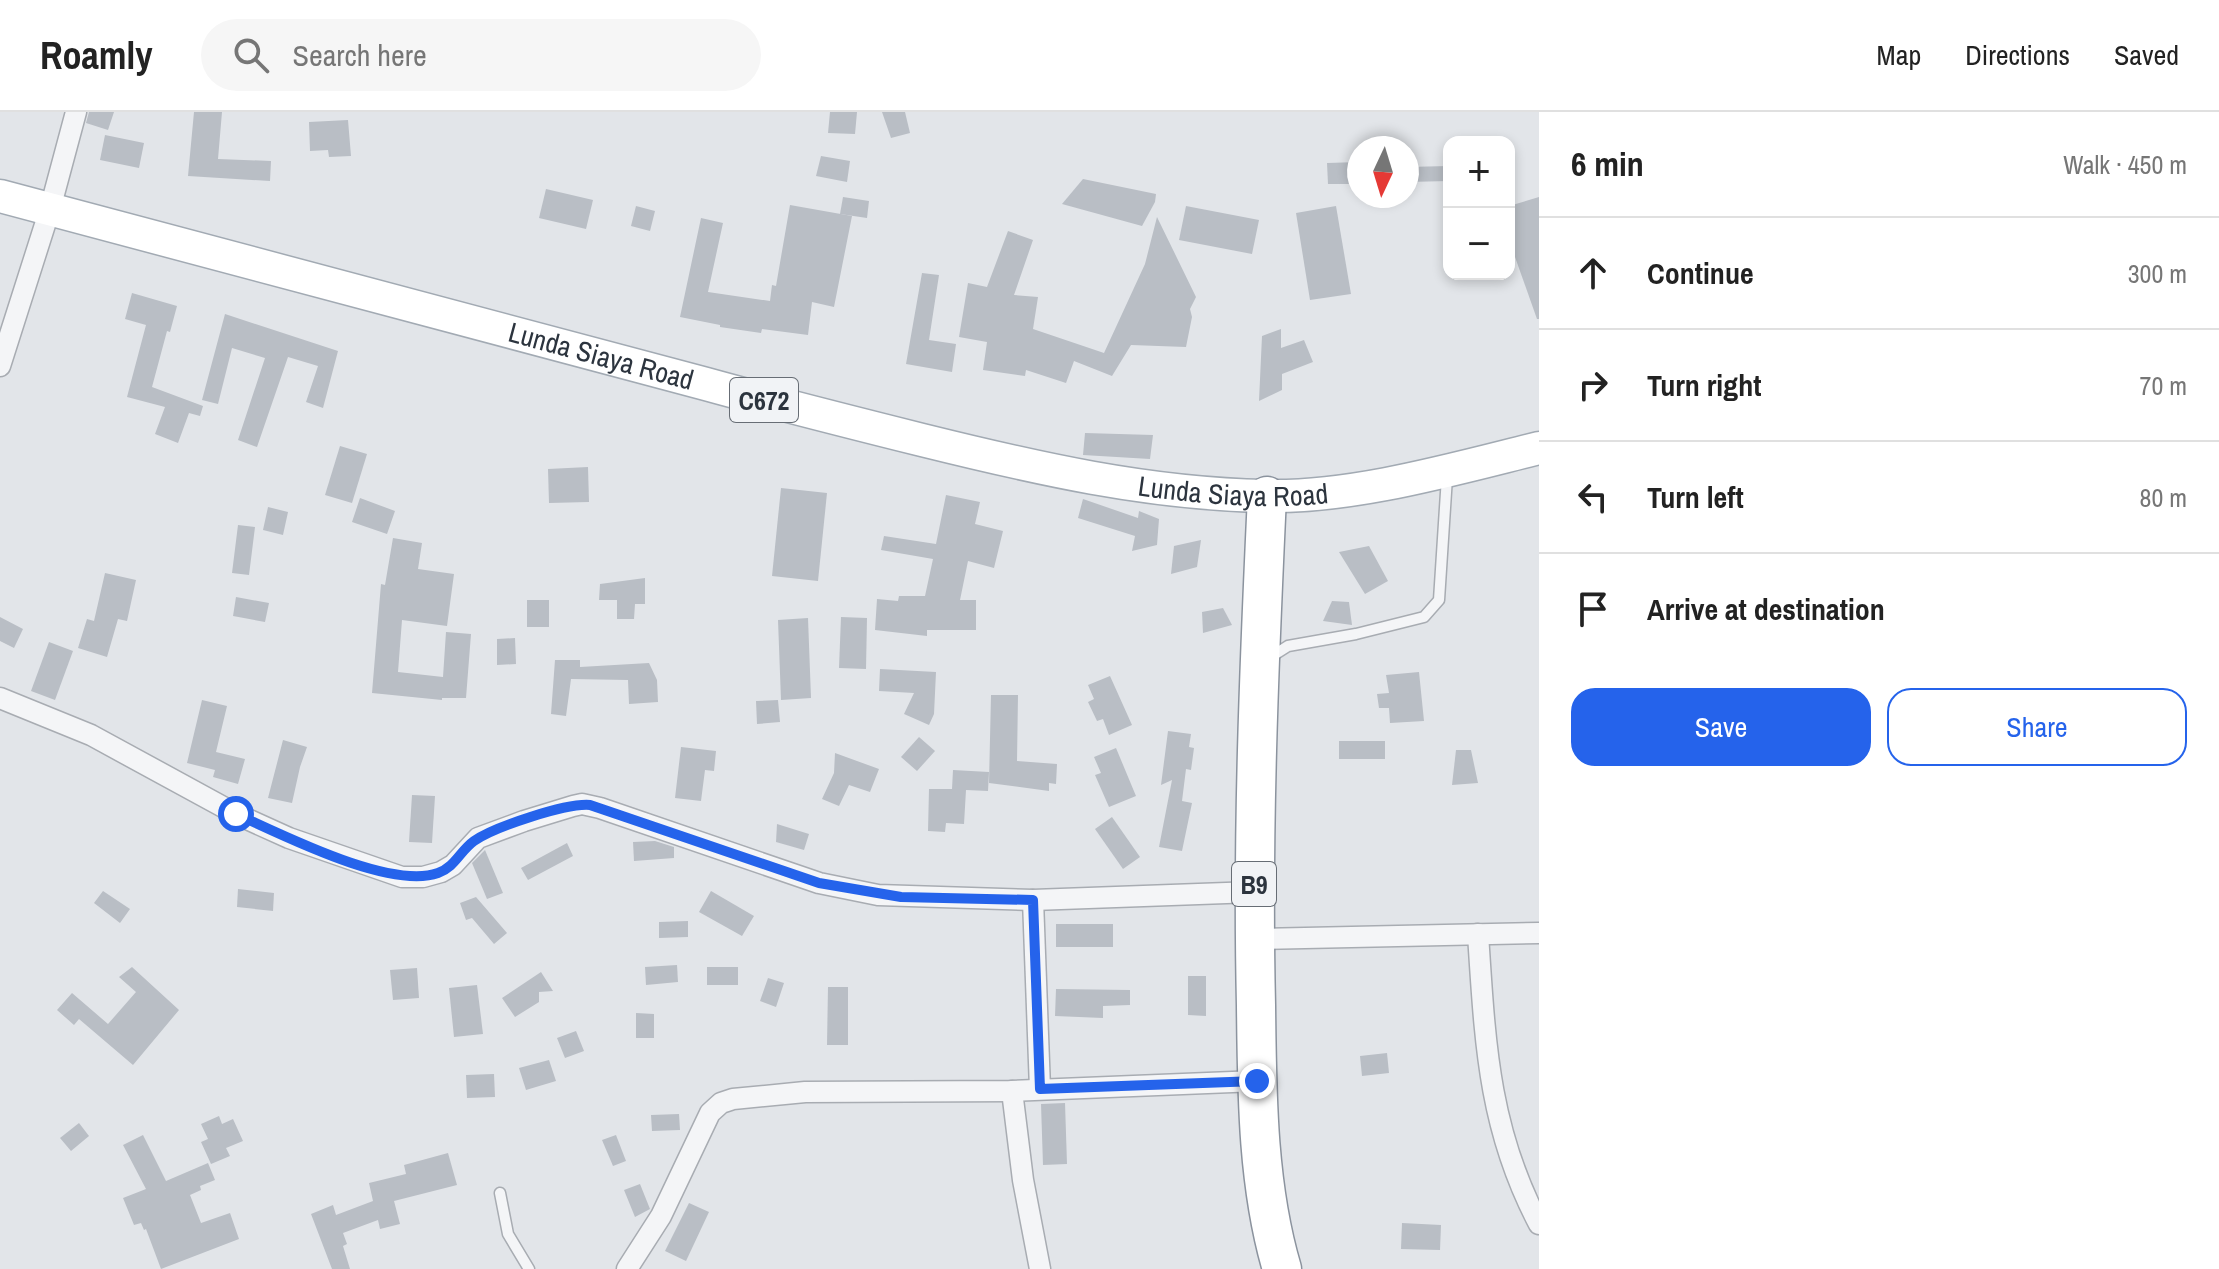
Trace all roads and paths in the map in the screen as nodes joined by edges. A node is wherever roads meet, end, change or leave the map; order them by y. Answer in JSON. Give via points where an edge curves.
{"nodes":[{"id":1,"x":76,"y":112,"type":"edge"},
{"id":2,"x":0,"y":196,"type":"edge"},
{"id":3,"x":50,"y":209,"type":"junction"},
{"id":4,"x":0,"y":366,"type":"edge"},
{"id":5,"x":1539,"y":448,"type":"edge"},
{"id":6,"x":1447,"y":471,"type":"junction"},
{"id":7,"x":1267,"y":496,"type":"junction"},
{"id":8,"x":1259,"y":665,"type":"junction"},
{"id":9,"x":0,"y":698,"type":"edge"},
{"id":10,"x":1254,"y":892,"type":"junction"},
{"id":11,"x":1033,"y":900,"type":"junction"},
{"id":12,"x":1539,"y":933,"type":"edge"},
{"id":13,"x":1478,"y":934,"type":"junction"},
{"id":14,"x":1254,"y":939,"type":"junction"},
{"id":15,"x":1257,"y":1081,"type":"junction"},
{"id":16,"x":1040,"y":1089,"type":"junction"},
{"id":17,"x":1012,"y":1091,"type":"junction"},
{"id":18,"x":500,"y":1193,"type":"dead end"},
{"id":19,"x":1539,"y":1224,"type":"edge"},
{"id":20,"x":529,"y":1269,"type":"edge"},
{"id":21,"x":627,"y":1269,"type":"edge"},
{"id":22,"x":1040,"y":1269,"type":"edge"},
{"id":23,"x":1282,"y":1269,"type":"edge"}],
"edges":[{"from":1,"to":3,"type":"street"},
{"from":2,"to":3,"type":"main road","name":"Lunda Siaya Road","number":"C672"},
{"from":3,"to":4,"type":"street"},
{"from":3,"to":7,"type":"main road","name":"Lunda Siaya Road","number":"C672","via":[[1026,466],[1167,490]]},
{"from":5,"to":6,"type":"main road","name":"Lunda Siaya Road","number":"C672"},
{"from":6,"to":7,"type":"main road","name":"Lunda Siaya Road","number":"C672","via":[[1311,495]]},
{"from":6,"to":8,"type":"lane","via":[[1439,600],[1424,617],[1288,646]]},
{"from":7,"to":8,"type":"highway","number":"B9"},
{"from":8,"to":10,"type":"highway","number":"B9"},
{"from":9,"to":11,"type":"street","via":[[91,735],[289,838],[402,877],[441,872],[478,838],[582,804],[831,886],[901,897]]},
{"from":10,"to":11,"type":"street"},
{"from":10,"to":14,"type":"highway","number":"B9"},
{"from":11,"to":16,"type":"street"},
{"from":12,"to":13,"type":"street"},
{"from":13,"to":14,"type":"street"},
{"from":13,"to":19,"type":"street","via":[[1497,1115],[1520,1188]]},
{"from":14,"to":15,"type":"highway","number":"B9"},
{"from":15,"to":16,"type":"street"},
{"from":15,"to":23,"type":"highway","number":"B9","via":[[1268,1207]]},
{"from":16,"to":17,"type":"street"},
{"from":17,"to":21,"type":"street","via":[[805,1092],[721,1103],[710,1113],[661,1216]]},
{"from":17,"to":22,"type":"street"},
{"from":18,"to":20,"type":"lane","via":[[508,1234]]}]}
